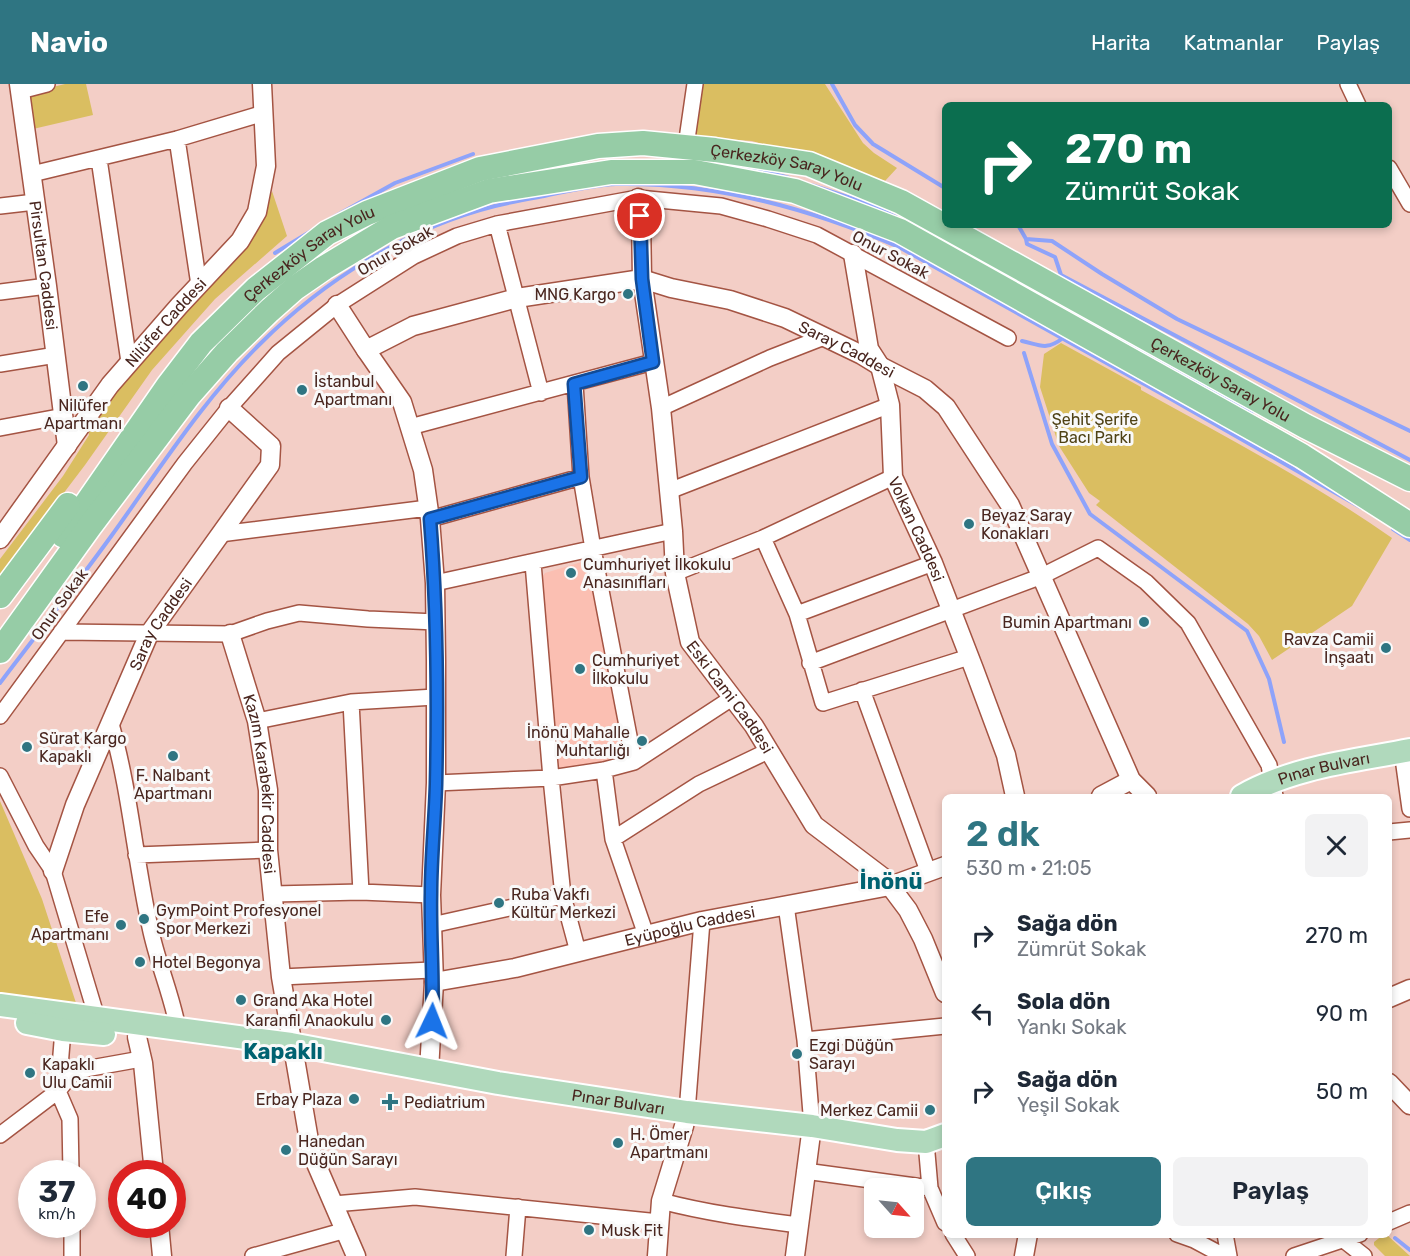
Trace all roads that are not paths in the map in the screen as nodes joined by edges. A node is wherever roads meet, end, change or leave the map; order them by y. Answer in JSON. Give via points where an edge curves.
{"nodes":[{"id":1,"x":47,"y":84,"type":"edge"},
{"id":2,"x":262,"y":84,"type":"edge"},
{"id":3,"x":696,"y":84,"type":"edge"},
{"id":4,"x":1348,"y":84,"type":"edge"},
{"id":5,"x":20,"y":87,"type":"edge"},
{"id":6,"x":1357,"y":102,"type":"edge"},
{"id":7,"x":264,"y":113,"type":"junction"},
{"id":8,"x":177,"y":139,"type":"junction"},
{"id":9,"x":686,"y":146,"type":"junction"},
{"id":10,"x":99,"y":159,"type":"junction"},
{"id":11,"x":1392,"y":173,"type":"edge"},
{"id":12,"x":32,"y":174,"type":"junction"},
{"id":13,"x":638,"y":198,"type":"junction"},
{"id":14,"x":35,"y":202,"type":"junction"},
{"id":15,"x":1410,"y":204,"type":"edge"},
{"id":16,"x":0,"y":206,"type":"edge"},
{"id":17,"x":497,"y":224,"type":"junction"},
{"id":18,"x":942,"y":225,"type":"edge"},
{"id":19,"x":948,"y":228,"type":"edge"},
{"id":20,"x":853,"y":254,"type":"junction"},
{"id":21,"x":642,"y":279,"type":"junction"},
{"id":22,"x":199,"y":285,"type":"junction"},
{"id":23,"x":47,"y":286,"type":"junction"},
{"id":24,"x":0,"y":292,"type":"edge"},
{"id":25,"x":517,"y":298,"type":"junction"},
{"id":26,"x":337,"y":305,"type":"junction"},
{"id":27,"x":824,"y":337,"type":"junction"},
{"id":28,"x":1008,"y":338,"type":"dead end"},
{"id":29,"x":366,"y":350,"type":"junction"},
{"id":30,"x":56,"y":355,"type":"junction"},
{"id":31,"x":129,"y":362,"type":"junction"},
{"id":32,"x":653,"y":362,"type":"junction"},
{"id":33,"x":0,"y":364,"type":"edge"},
{"id":34,"x":880,"y":366,"type":"junction"},
{"id":35,"x":574,"y":384,"type":"junction"},
{"id":36,"x":179,"y":391,"type":"junction"},
{"id":37,"x":541,"y":393,"type":"junction"},
{"id":38,"x":890,"y":405,"type":"junction"},
{"id":39,"x":229,"y":408,"type":"junction"},
{"id":40,"x":661,"y":408,"type":"junction"},
{"id":41,"x":63,"y":416,"type":"junction"},
{"id":42,"x":410,"y":427,"type":"junction"},
{"id":43,"x":0,"y":428,"type":"edge"},
{"id":44,"x":67,"y":446,"type":"junction"},
{"id":45,"x":581,"y":477,"type":"junction"},
{"id":46,"x":893,"y":477,"type":"junction"},
{"id":47,"x":1410,"y":478,"type":"edge"},
{"id":48,"x":669,"y":491,"type":"junction"},
{"id":49,"x":429,"y":513,"type":"junction"},
{"id":50,"x":1410,"y":525,"type":"edge"},
{"id":51,"x":673,"y":531,"type":"junction"},
{"id":52,"x":220,"y":534,"type":"junction"},
{"id":53,"x":763,"y":538,"type":"junction"},
{"id":54,"x":0,"y":539,"type":"edge"},
{"id":55,"x":593,"y":549,"type":"junction"},
{"id":56,"x":533,"y":562,"type":"junction"},
{"id":57,"x":933,"y":563,"type":"junction"},
{"id":58,"x":675,"y":573,"type":"junction"},
{"id":59,"x":1042,"y":576,"type":"junction"},
{"id":60,"x":435,"y":584,"type":"junction"},
{"id":61,"x":0,"y":596,"type":"edge"},
{"id":62,"x":951,"y":609,"type":"junction"},
{"id":63,"x":797,"y":614,"type":"junction"},
{"id":64,"x":436,"y":622,"type":"junction"},
{"id":65,"x":0,"y":624,"type":"edge"},
{"id":66,"x":61,"y":632,"type":"junction"},
{"id":67,"x":149,"y":634,"type":"junction"},
{"id":68,"x":230,"y":634,"type":"junction"},
{"id":69,"x":0,"y":651,"type":"edge"},
{"id":70,"x":969,"y":657,"type":"junction"},
{"id":71,"x":810,"y":663,"type":"junction"},
{"id":72,"x":0,"y":670,"type":"edge"},
{"id":73,"x":862,"y":690,"type":"junction"},
{"id":74,"x":435,"y":697,"type":"junction"},
{"id":75,"x":732,"y":698,"type":"junction"},
{"id":76,"x":351,"y":702,"type":"junction"},
{"id":77,"x":0,"y":716,"type":"edge"},
{"id":78,"x":256,"y":721,"type":"junction"},
{"id":79,"x":111,"y":724,"type":"junction"},
{"id":80,"x":768,"y":751,"type":"junction"},
{"id":81,"x":1406,"y":751,"type":"edge"},
{"id":82,"x":634,"y":762,"type":"junction"},
{"id":83,"x":604,"y":770,"type":"junction"},
{"id":84,"x":0,"y":776,"type":"edge"},
{"id":85,"x":551,"y":778,"type":"junction"},
{"id":86,"x":1131,"y":780,"type":"junction"},
{"id":87,"x":436,"y":783,"type":"junction"},
{"id":88,"x":1274,"y":788,"type":"edge"},
{"id":89,"x":1015,"y":794,"type":"edge"},
{"id":90,"x":1105,"y":794,"type":"edge"},
{"id":91,"x":1145,"y":794,"type":"edge"},
{"id":92,"x":1250,"y":794,"type":"edge"},
{"id":93,"x":1410,"y":809,"type":"edge"},
{"id":94,"x":1410,"y":830,"type":"edge"},
{"id":95,"x":1392,"y":832,"type":"edge"},
{"id":96,"x":613,"y":839,"type":"junction"},
{"id":97,"x":268,"y":850,"type":"junction"},
{"id":98,"x":136,"y":855,"type":"junction"},
{"id":99,"x":937,"y":869,"type":"edge"},
{"id":100,"x":53,"y":871,"type":"junction"},
{"id":101,"x":890,"y":886,"type":"junction"},
{"id":102,"x":361,"y":892,"type":"junction"},
{"id":103,"x":273,"y":894,"type":"junction"},
{"id":104,"x":431,"y":895,"type":"junction"},
{"id":105,"x":563,"y":896,"type":"junction"},
{"id":106,"x":786,"y":905,"type":"junction"},
{"id":107,"x":702,"y":921,"type":"junction"},
{"id":108,"x":432,"y":926,"type":"junction"},
{"id":109,"x":646,"y":935,"type":"junction"},
{"id":110,"x":578,"y":952,"type":"junction"},
{"id":111,"x":433,"y":976,"type":"junction"},
{"id":112,"x":281,"y":977,"type":"junction"},
{"id":113,"x":942,"y":986,"type":"edge"},
{"id":114,"x":1410,"y":989,"type":"edge"},
{"id":115,"x":1392,"y":997,"type":"edge"},
{"id":116,"x":0,"y":1005,"type":"edge"},
{"id":117,"x":0,"y":1018,"type":"edge"},
{"id":118,"x":96,"y":1018,"type":"junction"},
{"id":119,"x":942,"y":1026,"type":"edge"},
{"id":120,"x":177,"y":1029,"type":"junction"},
{"id":121,"x":63,"y":1030,"type":"junction"},
{"id":122,"x":137,"y":1037,"type":"junction"},
{"id":123,"x":805,"y":1040,"type":"junction"},
{"id":124,"x":291,"y":1044,"type":"junction"},
{"id":125,"x":141,"y":1059,"type":"junction"},
{"id":126,"x":429,"y":1071,"type":"junction"},
{"id":127,"x":1392,"y":1086,"type":"edge"},
{"id":128,"x":58,"y":1091,"type":"junction"},
{"id":129,"x":1410,"y":1104,"type":"edge"},
{"id":130,"x":687,"y":1112,"type":"junction"},
{"id":131,"x":812,"y":1126,"type":"junction"},
{"id":132,"x":0,"y":1135,"type":"edge"},
{"id":133,"x":936,"y":1139,"type":"edge"},
{"id":134,"x":71,"y":1160,"type":"edge"},
{"id":135,"x":153,"y":1160,"type":"edge"},
{"id":136,"x":805,"y":1171,"type":"junction"},
{"id":137,"x":930,"y":1188,"type":"junction"},
{"id":138,"x":661,"y":1201,"type":"junction"},
{"id":139,"x":334,"y":1204,"type":"junction"},
{"id":140,"x":518,"y":1207,"type":"junction"},
{"id":141,"x":1410,"y":1213,"type":"edge"},
{"id":142,"x":942,"y":1216,"type":"edge"},
{"id":143,"x":1392,"y":1221,"type":"edge"},
{"id":144,"x":659,"y":1222,"type":"junction"},
{"id":145,"x":799,"y":1225,"type":"junction"},
{"id":146,"x":346,"y":1230,"type":"junction"},
{"id":147,"x":72,"y":1238,"type":"edge"},
{"id":148,"x":160,"y":1238,"type":"edge"},
{"id":149,"x":956,"y":1238,"type":"edge"},
{"id":150,"x":1028,"y":1238,"type":"edge"},
{"id":151,"x":1188,"y":1238,"type":"edge"},
{"id":152,"x":1226,"y":1238,"type":"edge"},
{"id":153,"x":1344,"y":1238,"type":"edge"},
{"id":154,"x":72,"y":1256,"type":"edge"},
{"id":155,"x":162,"y":1256,"type":"edge"},
{"id":156,"x":254,"y":1256,"type":"edge"},
{"id":157,"x":356,"y":1256,"type":"edge"},
{"id":158,"x":514,"y":1256,"type":"edge"},
{"id":159,"x":657,"y":1256,"type":"edge"},
{"id":160,"x":795,"y":1256,"type":"edge"},
{"id":161,"x":967,"y":1256,"type":"edge"},
{"id":162,"x":1024,"y":1256,"type":"edge"},
{"id":163,"x":1224,"y":1256,"type":"edge"},
{"id":164,"x":1229,"y":1256,"type":"edge"},
{"id":165,"x":1294,"y":1256,"type":"edge"},
{"id":166,"x":1364,"y":1256,"type":"edge"}],
"edges":[{"from":1,"to":5,"type":"street"},
{"from":2,"to":7,"type":"street","name":"Nilüfer Caddesi"},
{"from":3,"to":9,"type":"street"},
{"from":4,"to":6,"type":"street"},
{"from":5,"to":12,"type":"street","name":"Pirsultan Caddesi"},
{"from":7,"to":8,"type":"street"},
{"from":7,"to":22,"type":"street","name":"Nilüfer Caddesi","via":[[266,166],[257,212],[240,241]]},
{"from":8,"to":10,"type":"street"},
{"from":8,"to":22,"type":"street"},
{"from":9,"to":18,"type":"highway","name":"Çerkezköy Saray Yolu","via":[[809,164],[901,202]]},
{"from":9,"to":36,"type":"highway","name":"Çerkezköy Saray Yolu","via":[[598,146],[480,169],[366,213],[327,233],[256,289],[201,343]]},
{"from":10,"to":12,"type":"street"},
{"from":10,"to":31,"type":"street"},
{"from":11,"to":15,"type":"street"},
{"from":12,"to":14,"type":"street","name":"Pirsultan Caddesi"},
{"from":13,"to":17,"type":"street","name":"Onur Sokak"},
{"from":13,"to":20,"type":"street","name":"Onur Sokak","via":[[730,209],[817,235]]},
{"from":13,"to":21,"type":"street","name":"Eski Cami Caddesi"},
{"from":14,"to":16,"type":"street"},
{"from":14,"to":23,"type":"street","name":"Pirsultan Caddesi"},
{"from":17,"to":25,"type":"street"},
{"from":17,"to":26,"type":"street","name":"Onur Sokak","via":[[457,236],[414,256]]},
{"from":19,"to":47,"type":"highway","name":"Çerkezköy Saray Yolu","via":[[1305,426]]},
{"from":20,"to":28,"type":"street","name":"Onur Sokak"},
{"from":20,"to":34,"type":"street","name":"Volkan Caddesi","via":[[869,349]]},
{"from":21,"to":25,"type":"street","name":"Saray Caddesi"},
{"from":21,"to":27,"type":"street","name":"Saray Caddesi","via":[[730,300],[785,318]]},
{"from":21,"to":32,"type":"street","name":"Eski Cami Caddesi"},
{"from":22,"to":31,"type":"street","name":"Nilüfer Caddesi"},
{"from":23,"to":24,"type":"street"},
{"from":23,"to":30,"type":"street","name":"Pirsultan Caddesi"},
{"from":25,"to":29,"type":"street","name":"Saray Caddesi","via":[[413,326]]},
{"from":25,"to":37,"type":"street"},
{"from":26,"to":29,"type":"street"},
{"from":26,"to":39,"type":"street","name":"Onur Sokak","via":[[278,353]]},
{"from":27,"to":34,"type":"street","name":"Saray Caddesi"},
{"from":27,"to":40,"type":"street"},
{"from":29,"to":42,"type":"street","via":[[402,402]]},
{"from":30,"to":33,"type":"street"},
{"from":30,"to":41,"type":"street","name":"Pirsultan Caddesi"},
{"from":31,"to":44,"type":"street","name":"Nilüfer Caddesi"},
{"from":32,"to":35,"type":"street"},
{"from":32,"to":40,"type":"street","name":"Eski Cami Caddesi"},
{"from":34,"to":38,"type":"street","name":"Volkan Caddesi"},
{"from":34,"to":59,"type":"street","name":"Saray Caddesi","via":[[925,389],[946,407],[1010,505]]},
{"from":35,"to":37,"type":"street"},
{"from":35,"to":45,"type":"street"},
{"from":36,"to":50,"type":"highway","name":"Çerkezköy Saray Yolu","via":[[295,288],[392,227],[489,191],[611,172],[695,172],[795,191],[900,231],[1302,456]]},
{"from":36,"to":61,"type":"highway","via":[[116,442]]},
{"from":36,"to":65,"type":"highway"},
{"from":36,"to":69,"type":"highway","via":[[90,526]]},
{"from":36,"to":72,"type":"highway","via":[[110,520]]},
{"from":37,"to":42,"type":"street"},
{"from":38,"to":46,"type":"street","name":"Volkan Caddesi"},
{"from":38,"to":48,"type":"street"},
{"from":39,"to":52,"type":"street","name":"Saray Caddesi","via":[[271,446],[270,465]]},
{"from":39,"to":66,"type":"street","name":"Onur Sokak"},
{"from":40,"to":48,"type":"street","name":"Eski Cami Caddesi"},
{"from":41,"to":43,"type":"street"},
{"from":41,"to":44,"type":"street","name":"Pirsultan Caddesi"},
{"from":42,"to":49,"type":"street","via":[[423,470]]},
{"from":44,"to":54,"type":"street","name":"Nilüfer Caddesi"},
{"from":45,"to":49,"type":"street"},
{"from":45,"to":55,"type":"street"},
{"from":46,"to":53,"type":"street"},
{"from":46,"to":57,"type":"street","name":"Volkan Caddesi"},
{"from":48,"to":51,"type":"street","name":"Eski Cami Caddesi"},
{"from":49,"to":52,"type":"street"},
{"from":49,"to":60,"type":"street"},
{"from":51,"to":55,"type":"street"},
{"from":51,"to":58,"type":"street","name":"Eski Cami Caddesi"},
{"from":52,"to":67,"type":"street","name":"Saray Caddesi"},
{"from":53,"to":58,"type":"street"},
{"from":53,"to":63,"type":"street"},
{"from":55,"to":56,"type":"street"},
{"from":55,"to":82,"type":"street"},
{"from":56,"to":60,"type":"street"},
{"from":56,"to":85,"type":"street"},
{"from":57,"to":62,"type":"street","name":"Volkan Caddesi"},
{"from":57,"to":63,"type":"street"},
{"from":58,"to":75,"type":"street","name":"Eski Cami Caddesi","via":[[690,642]]},
{"from":59,"to":62,"type":"street"},
{"from":59,"to":86,"type":"street","name":"Saray Caddesi"},
{"from":59,"to":88,"type":"street","via":[[1098,548],[1146,582],[1188,623],[1253,734],[1269,765]]},
{"from":60,"to":64,"type":"street"},
{"from":62,"to":70,"type":"street","name":"Volkan Caddesi"},
{"from":62,"to":71,"type":"street"},
{"from":63,"to":71,"type":"street"},
{"from":64,"to":68,"type":"street","via":[[299,613]]},
{"from":64,"to":74,"type":"street"},
{"from":66,"to":67,"type":"street"},
{"from":66,"to":77,"type":"street","name":"Onur Sokak"},
{"from":67,"to":68,"type":"street"},
{"from":67,"to":79,"type":"street","name":"Saray Caddesi"},
{"from":68,"to":78,"type":"street","name":"Kazım Karabekir Caddesi"},
{"from":70,"to":73,"type":"street"},
{"from":70,"to":89,"type":"street","name":"Volkan Caddesi","via":[[1006,754]]},
{"from":71,"to":73,"type":"street","via":[[823,703]]},
{"from":73,"to":99,"type":"street"},
{"from":74,"to":76,"type":"street"},
{"from":74,"to":87,"type":"street"},
{"from":75,"to":80,"type":"street","name":"Eski Cami Caddesi"},
{"from":75,"to":82,"type":"street"},
{"from":76,"to":78,"type":"street"},
{"from":76,"to":102,"type":"street"},
{"from":78,"to":97,"type":"street","name":"Kazım Karabekir Caddesi","via":[[268,790]]},
{"from":79,"to":98,"type":"street","via":[[121,759]]},
{"from":79,"to":100,"type":"street","name":"Saray Caddesi","via":[[75,805]]},
{"from":80,"to":96,"type":"street","via":[[699,784]]},
{"from":80,"to":101,"type":"street","name":"Eski Cami Caddesi","via":[[814,825]]},
{"from":81,"to":88,"type":"main road","name":"Pınar Bulvarı","via":[[1325,765]]},
{"from":81,"to":93,"type":"street"},
{"from":82,"to":83,"type":"street"},
{"from":83,"to":85,"type":"street"},
{"from":83,"to":96,"type":"street"},
{"from":84,"to":100,"type":"street"},
{"from":85,"to":87,"type":"street"},
{"from":85,"to":105,"type":"street"},
{"from":86,"to":90,"type":"street"},
{"from":86,"to":91,"type":"street","name":"Saray Caddesi"},
{"from":87,"to":104,"type":"street"},
{"from":88,"to":92,"type":"main road","name":"Pınar Bulvarı"},
{"from":94,"to":95,"type":"street"},
{"from":96,"to":109,"type":"street"},
{"from":97,"to":98,"type":"street"},
{"from":97,"to":103,"type":"street","name":"Kazım Karabekir Caddesi"},
{"from":98,"to":120,"type":"street","via":[[150,930]]},
{"from":99,"to":101,"type":"street","name":"Eyüpoğlu Caddesi"},
{"from":100,"to":118,"type":"street"},
{"from":101,"to":106,"type":"street","name":"Eyüpoğlu Caddesi"},
{"from":101,"to":113,"type":"street","name":"Eski Cami Caddesi","via":[[908,910]]},
{"from":102,"to":103,"type":"street"},
{"from":102,"to":104,"type":"street"},
{"from":103,"to":112,"type":"street","name":"Kazım Karabekir Caddesi"},
{"from":104,"to":108,"type":"street"},
{"from":105,"to":108,"type":"street"},
{"from":105,"to":110,"type":"street"},
{"from":106,"to":107,"type":"street","name":"Eyüpoğlu Caddesi"},
{"from":106,"to":123,"type":"street"},
{"from":107,"to":109,"type":"street","name":"Eyüpoğlu Caddesi"},
{"from":107,"to":130,"type":"street"},
{"from":108,"to":111,"type":"street"},
{"from":109,"to":110,"type":"street","name":"Eyüpoğlu Caddesi"},
{"from":110,"to":111,"type":"street","name":"Eyüpoğlu Caddesi","via":[[515,968]]},
{"from":111,"to":112,"type":"street"},
{"from":111,"to":126,"type":"street"},
{"from":112,"to":124,"type":"street","name":"Kazım Karabekir Caddesi"},
{"from":114,"to":115,"type":"street"},
{"from":116,"to":118,"type":"main road"},
{"from":117,"to":121,"type":"main road"},
{"from":118,"to":120,"type":"main road"},
{"from":119,"to":123,"type":"street"},
{"from":120,"to":124,"type":"main road"},
{"from":121,"to":122,"type":"main road"},
{"from":121,"to":128,"type":"street"},
{"from":122,"to":124,"type":"main road"},
{"from":122,"to":125,"type":"street"},
{"from":123,"to":131,"type":"street"},
{"from":124,"to":126,"type":"main road","name":"Pınar Bulvarı"},
{"from":124,"to":139,"type":"street","name":"Kazım Karabekir Caddesi","via":[[311,1152]]},
{"from":125,"to":128,"type":"street","via":[[74,1071]]},
{"from":125,"to":135,"type":"street"},
{"from":126,"to":130,"type":"main road","name":"Pınar Bulvarı"},
{"from":127,"to":129,"type":"street"},
{"from":128,"to":132,"type":"street"},
{"from":128,"to":134,"type":"street","via":[[70,1119]]},
{"from":130,"to":131,"type":"main road","name":"Pınar Bulvarı"},
{"from":130,"to":138,"type":"street"},
{"from":131,"to":133,"type":"main road","name":"Pınar Bulvarı","via":[[897,1140]]},
{"from":131,"to":136,"type":"street"},
{"from":133,"to":137,"type":"street"},
{"from":136,"to":137,"type":"street"},
{"from":136,"to":145,"type":"street"},
{"from":137,"to":142,"type":"street"},
{"from":138,"to":144,"type":"street"},
{"from":138,"to":145,"type":"street","via":[[718,1214]]},
{"from":139,"to":140,"type":"street","via":[[414,1197]]},
{"from":139,"to":146,"type":"street","name":"Kazım Karabekir Caddesi"},
{"from":140,"to":144,"type":"street"},
{"from":140,"to":158,"type":"street"},
{"from":141,"to":143,"type":"street"},
{"from":144,"to":159,"type":"street"},
{"from":145,"to":160,"type":"street"},
{"from":146,"to":156,"type":"street"},
{"from":146,"to":157,"type":"street","name":"Kazım Karabekir Caddesi"},
{"from":147,"to":154,"type":"street"},
{"from":148,"to":155,"type":"street"},
{"from":149,"to":161,"type":"street"},
{"from":150,"to":162,"type":"street"},
{"from":151,"to":163,"type":"street"},
{"from":152,"to":164,"type":"street"},
{"from":153,"to":165,"type":"street"},
{"from":153,"to":166,"type":"street"}]}
